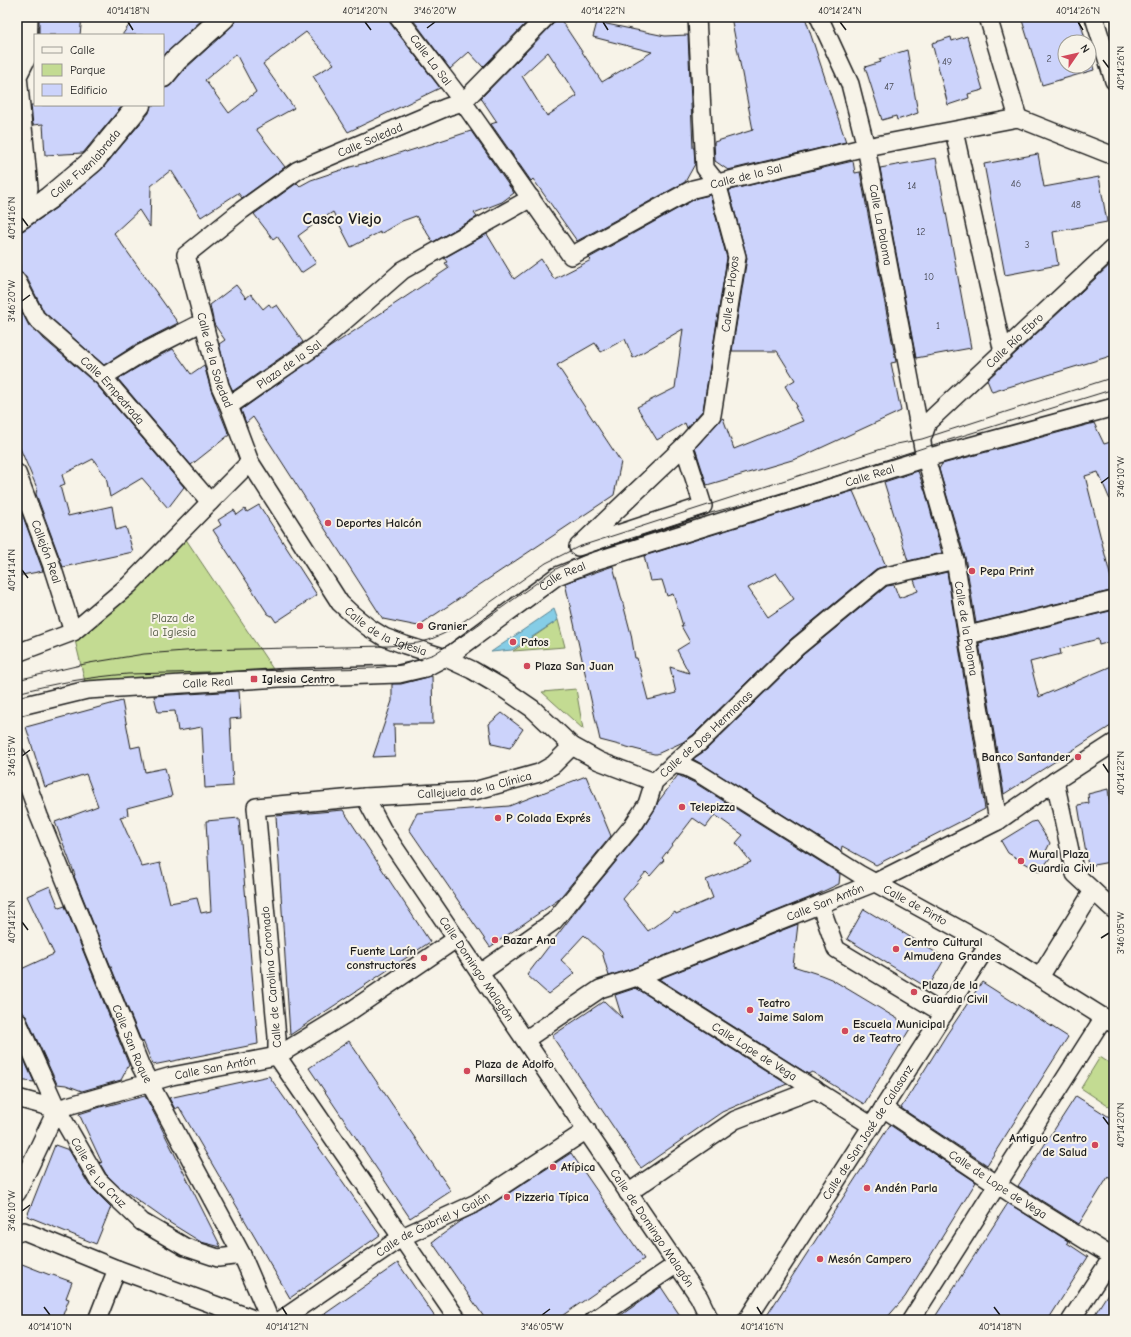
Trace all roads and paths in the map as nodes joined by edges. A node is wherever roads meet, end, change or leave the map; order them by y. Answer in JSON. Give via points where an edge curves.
{"nodes":[{"id":1,"x":29,"y":17,"type":"edge"},
{"id":2,"x":224,"y":17,"type":"edge"},
{"id":3,"x":398,"y":17,"type":"edge"},
{"id":4,"x":546,"y":17,"type":"edge"},
{"id":5,"x":697,"y":17,"type":"edge"},
{"id":6,"x":819,"y":17,"type":"edge"},
{"id":7,"x":988,"y":17,"type":"edge"},
{"id":8,"x":1094,"y":17,"type":"edge"},
{"id":9,"x":1112,"y":70,"type":"edge"},
{"id":10,"x":164,"y":75,"type":"edge"},
{"id":11,"x":464,"y":102,"type":"junction"},
{"id":12,"x":138,"y":106,"type":"edge"},
{"id":13,"x":1018,"y":118,"type":"junction"},
{"id":14,"x":954,"y":131,"type":"junction"},
{"id":15,"x":866,"y":147,"type":"junction"},
{"id":16,"x":1114,"y":156,"type":"edge"},
{"id":17,"x":717,"y":184,"type":"junction"},
{"id":18,"x":531,"y":198,"type":"junction"},
{"id":19,"x":21,"y":218,"type":"edge"},
{"id":20,"x":1114,"y":247,"type":"edge"},
{"id":21,"x":186,"y":255,"type":"joint"},
{"id":22,"x":17,"y":280,"type":"edge"},
{"id":23,"x":203,"y":322,"type":"junction"},
{"id":24,"x":1003,"y":352,"type":"junction"},
{"id":25,"x":103,"y":377,"type":"junction"},
{"id":26,"x":229,"y":406,"type":"junction"},
{"id":27,"x":1114,"y":407,"type":"edge"},
{"id":28,"x":922,"y":439,"type":"junction"},
{"id":29,"x":684,"y":446,"type":"junction"},
{"id":30,"x":926,"y":458,"type":"junction"},
{"id":31,"x":250,"y":462,"type":"junction"},
{"id":32,"x":17,"y":473,"type":"edge"},
{"id":33,"x":210,"y":502,"type":"junction"},
{"id":34,"x":578,"y":547,"type":"junction"},
{"id":35,"x":955,"y":560,"type":"junction"},
{"id":36,"x":587,"y":565,"type":"junction"},
{"id":37,"x":1114,"y":600,"type":"edge"},
{"id":38,"x":73,"y":632,"type":"junction"},
{"id":39,"x":968,"y":635,"type":"junction"},
{"id":40,"x":17,"y":653,"type":"edge"},
{"id":41,"x":446,"y":658,"type":"junction"},
{"id":42,"x":17,"y":707,"type":"edge"},
{"id":43,"x":1114,"y":743,"type":"edge"},
{"id":44,"x":572,"y":746,"type":"junction"},
{"id":45,"x":17,"y":756,"type":"edge"},
{"id":46,"x":673,"y":764,"type":"junction"},
{"id":47,"x":1055,"y":781,"type":"junction"},
{"id":48,"x":654,"y":782,"type":"junction"},
{"id":49,"x":365,"y":797,"type":"junction"},
{"id":50,"x":998,"y":821,"type":"junction"},
{"id":51,"x":874,"y":883,"type":"junction"},
{"id":52,"x":1093,"y":891,"type":"junction"},
{"id":53,"x":820,"y":904,"type":"junction"},
{"id":54,"x":1114,"y":910,"type":"edge"},
{"id":55,"x":456,"y":939,"type":"junction"},
{"id":56,"x":988,"y":945,"type":"junction"},
{"id":57,"x":480,"y":974,"type":"junction"},
{"id":58,"x":637,"y":976,"type":"junction"},
{"id":59,"x":1040,"y":977,"type":"junction"},
{"id":60,"x":944,"y":1014,"type":"junction"},
{"id":61,"x":17,"y":1020,"type":"edge"},
{"id":62,"x":1109,"y":1021,"type":"edge"},
{"id":63,"x":525,"y":1040,"type":"junction"},
{"id":64,"x":277,"y":1056,"type":"junction"},
{"id":65,"x":149,"y":1084,"type":"junction"},
{"id":66,"x":815,"y":1089,"type":"junction"},
{"id":67,"x":17,"y":1098,"type":"edge"},
{"id":68,"x":883,"y":1108,"type":"junction"},
{"id":69,"x":57,"y":1109,"type":"junction"},
{"id":70,"x":872,"y":1126,"type":"junction"},
{"id":71,"x":589,"y":1134,"type":"junction"},
{"id":72,"x":998,"y":1184,"type":"junction"},
{"id":73,"x":17,"y":1193,"type":"edge"},
{"id":74,"x":628,"y":1193,"type":"junction"},
{"id":75,"x":17,"y":1233,"type":"edge"},
{"id":76,"x":402,"y":1237,"type":"junction"},
{"id":77,"x":242,"y":1255,"type":"junction"},
{"id":78,"x":1113,"y":1256,"type":"edge"},
{"id":79,"x":677,"y":1264,"type":"junction"},
{"id":80,"x":117,"y":1269,"type":"junction"},
{"id":81,"x":97,"y":1320,"type":"edge"},
{"id":82,"x":256,"y":1320,"type":"edge"},
{"id":83,"x":270,"y":1320,"type":"edge"},
{"id":84,"x":281,"y":1320,"type":"edge"},
{"id":85,"x":458,"y":1320,"type":"edge"},
{"id":86,"x":594,"y":1320,"type":"edge"},
{"id":87,"x":710,"y":1320,"type":"edge"},
{"id":88,"x":747,"y":1320,"type":"edge"},
{"id":89,"x":911,"y":1320,"type":"edge"},
{"id":90,"x":1071,"y":1320,"type":"edge"}],
"edges":[{"from":1,"to":19,"type":"street","via":[[28,56],[18,76],[29,188]]},
{"from":2,"to":10,"type":"street","via":[[176,60]]},
{"from":3,"to":11,"type":"street","name":"Calle La Sal"},
{"from":4,"to":11,"type":"street","name":"Calle Soledad"},
{"from":5,"to":17,"type":"street","name":"Calle de Hoyos","via":[[705,168]]},
{"from":6,"to":15,"type":"street","name":"Calle La Paloma","via":[[850,84]]},
{"from":7,"to":13,"type":"street"},
{"from":8,"to":9,"type":"street"},
{"from":11,"to":18,"type":"street","name":"Calle de la Sal"},
{"from":11,"to":21,"type":"street","name":"Calle Soledad","via":[[298,170]]},
{"from":12,"to":19,"type":"street","name":"Calle Fuenlabrada","via":[[93,161]]},
{"from":13,"to":14,"type":"street","name":"Calle de la Sal"},
{"from":13,"to":16,"type":"street"},
{"from":14,"to":15,"type":"street","name":"Calle de la Sal"},
{"from":14,"to":24,"type":"street"},
{"from":15,"to":17,"type":"street","name":"Calle de la Sal"},
{"from":15,"to":28,"type":"street","name":"Calle La Paloma"},
{"from":17,"to":18,"type":"street","name":"Calle de la Sal","via":[[693,189],[571,256]]},
{"from":17,"to":29,"type":"street","name":"Calle de Hoyos","via":[[737,257],[712,415]]},
{"from":18,"to":26,"type":"street","name":"Plaza de la Sal","via":[[403,270],[316,345]]},
{"from":20,"to":24,"type":"street","name":"Calle Río Ebro"},
{"from":21,"to":23,"type":"street","name":"Calle de la Soledad"},
{"from":22,"to":25,"type":"street","name":"Calle Empedrada","via":[[36,318]]},
{"from":23,"to":25,"type":"street","via":[[140,354]]},
{"from":23,"to":26,"type":"street","name":"Calle de la Soledad","via":[[220,386]]},
{"from":24,"to":28,"type":"street","name":"Calle Río Ebro","via":[[928,422]]},
{"from":25,"to":33,"type":"street","name":"Calle Empedrada"},
{"from":26,"to":31,"type":"street","name":"Calle de la Soledad"},
{"from":27,"to":30,"type":"street","name":"Calle Real"},
{"from":28,"to":30,"type":"street","name":"Calle de la Paloma"},
{"from":29,"to":34,"type":"street","name":"Calle de Hoyos"},
{"from":29,"to":34,"type":"street","via":[[702,506]]},
{"from":30,"to":35,"type":"street","name":"Calle de la Paloma"},
{"from":30,"to":36,"type":"street","name":"Calle Real"},
{"from":31,"to":33,"type":"street"},
{"from":31,"to":41,"type":"street","name":"Calle de la Iglesia","via":[[340,603],[384,637]]},
{"from":32,"to":38,"type":"street","name":"Callejón Real","via":[[51,563]]},
{"from":33,"to":38,"type":"street","via":[[129,585]]},
{"from":34,"to":36,"type":"street"},
{"from":35,"to":39,"type":"street","name":"Calle de la Paloma"},
{"from":35,"to":46,"type":"street","name":"Calle de Dos Hermanas","via":[[882,577],[797,647],[699,743]]},
{"from":36,"to":41,"type":"street","name":"Calle Real","via":[[557,576]]},
{"from":37,"to":39,"type":"street"},
{"from":38,"to":40,"type":"street"},
{"from":39,"to":50,"type":"street","name":"Calle de la Paloma"},
{"from":41,"to":42,"type":"street","name":"Calle Real","via":[[425,668],[399,674],[279,678],[87,690]]},
{"from":41,"to":44,"type":"street","name":"Calle de la Iglesia","via":[[472,670],[514,696]]},
{"from":43,"to":47,"type":"street","name":"Calle San Antón"},
{"from":44,"to":48,"type":"street","name":"Calle de la Iglesia","via":[[599,761]]},
{"from":44,"to":49,"type":"street","name":"Callejuela de la Clínica","via":[[553,765],[539,773],[474,791]]},
{"from":45,"to":65,"type":"street","name":"Calle San Roque"},
{"from":46,"to":48,"type":"street","name":"Calle de Dos Hermanas"},
{"from":46,"to":51,"type":"street","name":"Calle de Pinto","via":[[700,774]]},
{"from":47,"to":50,"type":"street","name":"Calle San Antón"},
{"from":47,"to":52,"type":"street","via":[[1075,874]]},
{"from":48,"to":57,"type":"street","name":"Calle de Dos Hermanas","via":[[646,804],[634,824],[554,921]]},
{"from":49,"to":55,"type":"street","name":"Calle Domingo Malagón","via":[[382,829]]},
{"from":49,"to":64,"type":"street","name":"Calle de Carolina Coronado","via":[[256,807]]},
{"from":50,"to":51,"type":"street","name":"Calle San Antón"},
{"from":51,"to":53,"type":"street","name":"Calle San Antón"},
{"from":51,"to":56,"type":"street","name":"Calle de Pinto"},
{"from":52,"to":54,"type":"street"},
{"from":52,"to":59,"type":"street"},
{"from":53,"to":58,"type":"street","name":"Calle San Antón"},
{"from":53,"to":60,"type":"street","via":[[836,949]]},
{"from":55,"to":57,"type":"street","name":"Calle Domingo Malagón"},
{"from":55,"to":64,"type":"street","name":"Calle San Antón","via":[[349,1012]]},
{"from":56,"to":59,"type":"street","name":"Calle de Pinto"},
{"from":56,"to":60,"type":"street","name":"Calle de San José de Calasanz"},
{"from":57,"to":63,"type":"street","name":"Calle Domingo Malagón"},
{"from":58,"to":63,"type":"street","name":"Calle San Antón","via":[[600,989]]},
{"from":58,"to":66,"type":"street","name":"Calle Lope de Vega"},
{"from":59,"to":62,"type":"street","name":"Calle de Pinto"},
{"from":60,"to":68,"type":"street","name":"Calle de San José de Calasanz"},
{"from":61,"to":69,"type":"street","name":"Calle de La Cruz"},
{"from":62,"to":72,"type":"street"},
{"from":63,"to":71,"type":"street","name":"Calle Domingo Malagón"},
{"from":64,"to":65,"type":"street","name":"Calle San Antón","via":[[172,1076]]},
{"from":64,"to":76,"type":"street","name":"Calle de Carolina Coronado"},
{"from":65,"to":69,"type":"street","name":"Calle San Antón"},
{"from":65,"to":77,"type":"street","name":"Calle San Roque"},
{"from":66,"to":70,"type":"street","name":"Calle Lope de Vega"},
{"from":66,"to":74,"type":"street","via":[[735,1120]]},
{"from":67,"to":69,"type":"street"},
{"from":68,"to":70,"type":"street","name":"Calle de San José de Calasanz"},
{"from":68,"to":72,"type":"street","name":"Calle de Lope de Vega"},
{"from":69,"to":73,"type":"street"},
{"from":69,"to":77,"type":"street","name":"Calle de La Cruz","via":[[98,1180],[142,1222],[185,1247],[218,1258]]},
{"from":70,"to":88,"type":"street","name":"Calle de San José de Calasanz"},
{"from":71,"to":74,"type":"street","name":"Calle de Domingo Malagón"},
{"from":71,"to":76,"type":"street","name":"Calle de Gabriel y Galán","via":[[476,1203]]},
{"from":72,"to":78,"type":"street","name":"Calle de Lope de Vega"},
{"from":72,"to":89,"type":"street"},
{"from":74,"to":79,"type":"street","name":"Calle de Domingo Malagón"},
{"from":75,"to":80,"type":"street","via":[[24,1231]]},
{"from":76,"to":84,"type":"street","name":"Calle de Gabriel y Galán"},
{"from":76,"to":85,"type":"street","name":"Calle de Carolina Coronado"},
{"from":77,"to":83,"type":"street","name":"Calle San Roque"},
{"from":78,"to":90,"type":"street"},
{"from":79,"to":86,"type":"street"},
{"from":79,"to":87,"type":"street","name":"Calle de Domingo Malagón","via":[[699,1297]]},
{"from":80,"to":81,"type":"street"},
{"from":80,"to":82,"type":"street"}]}
